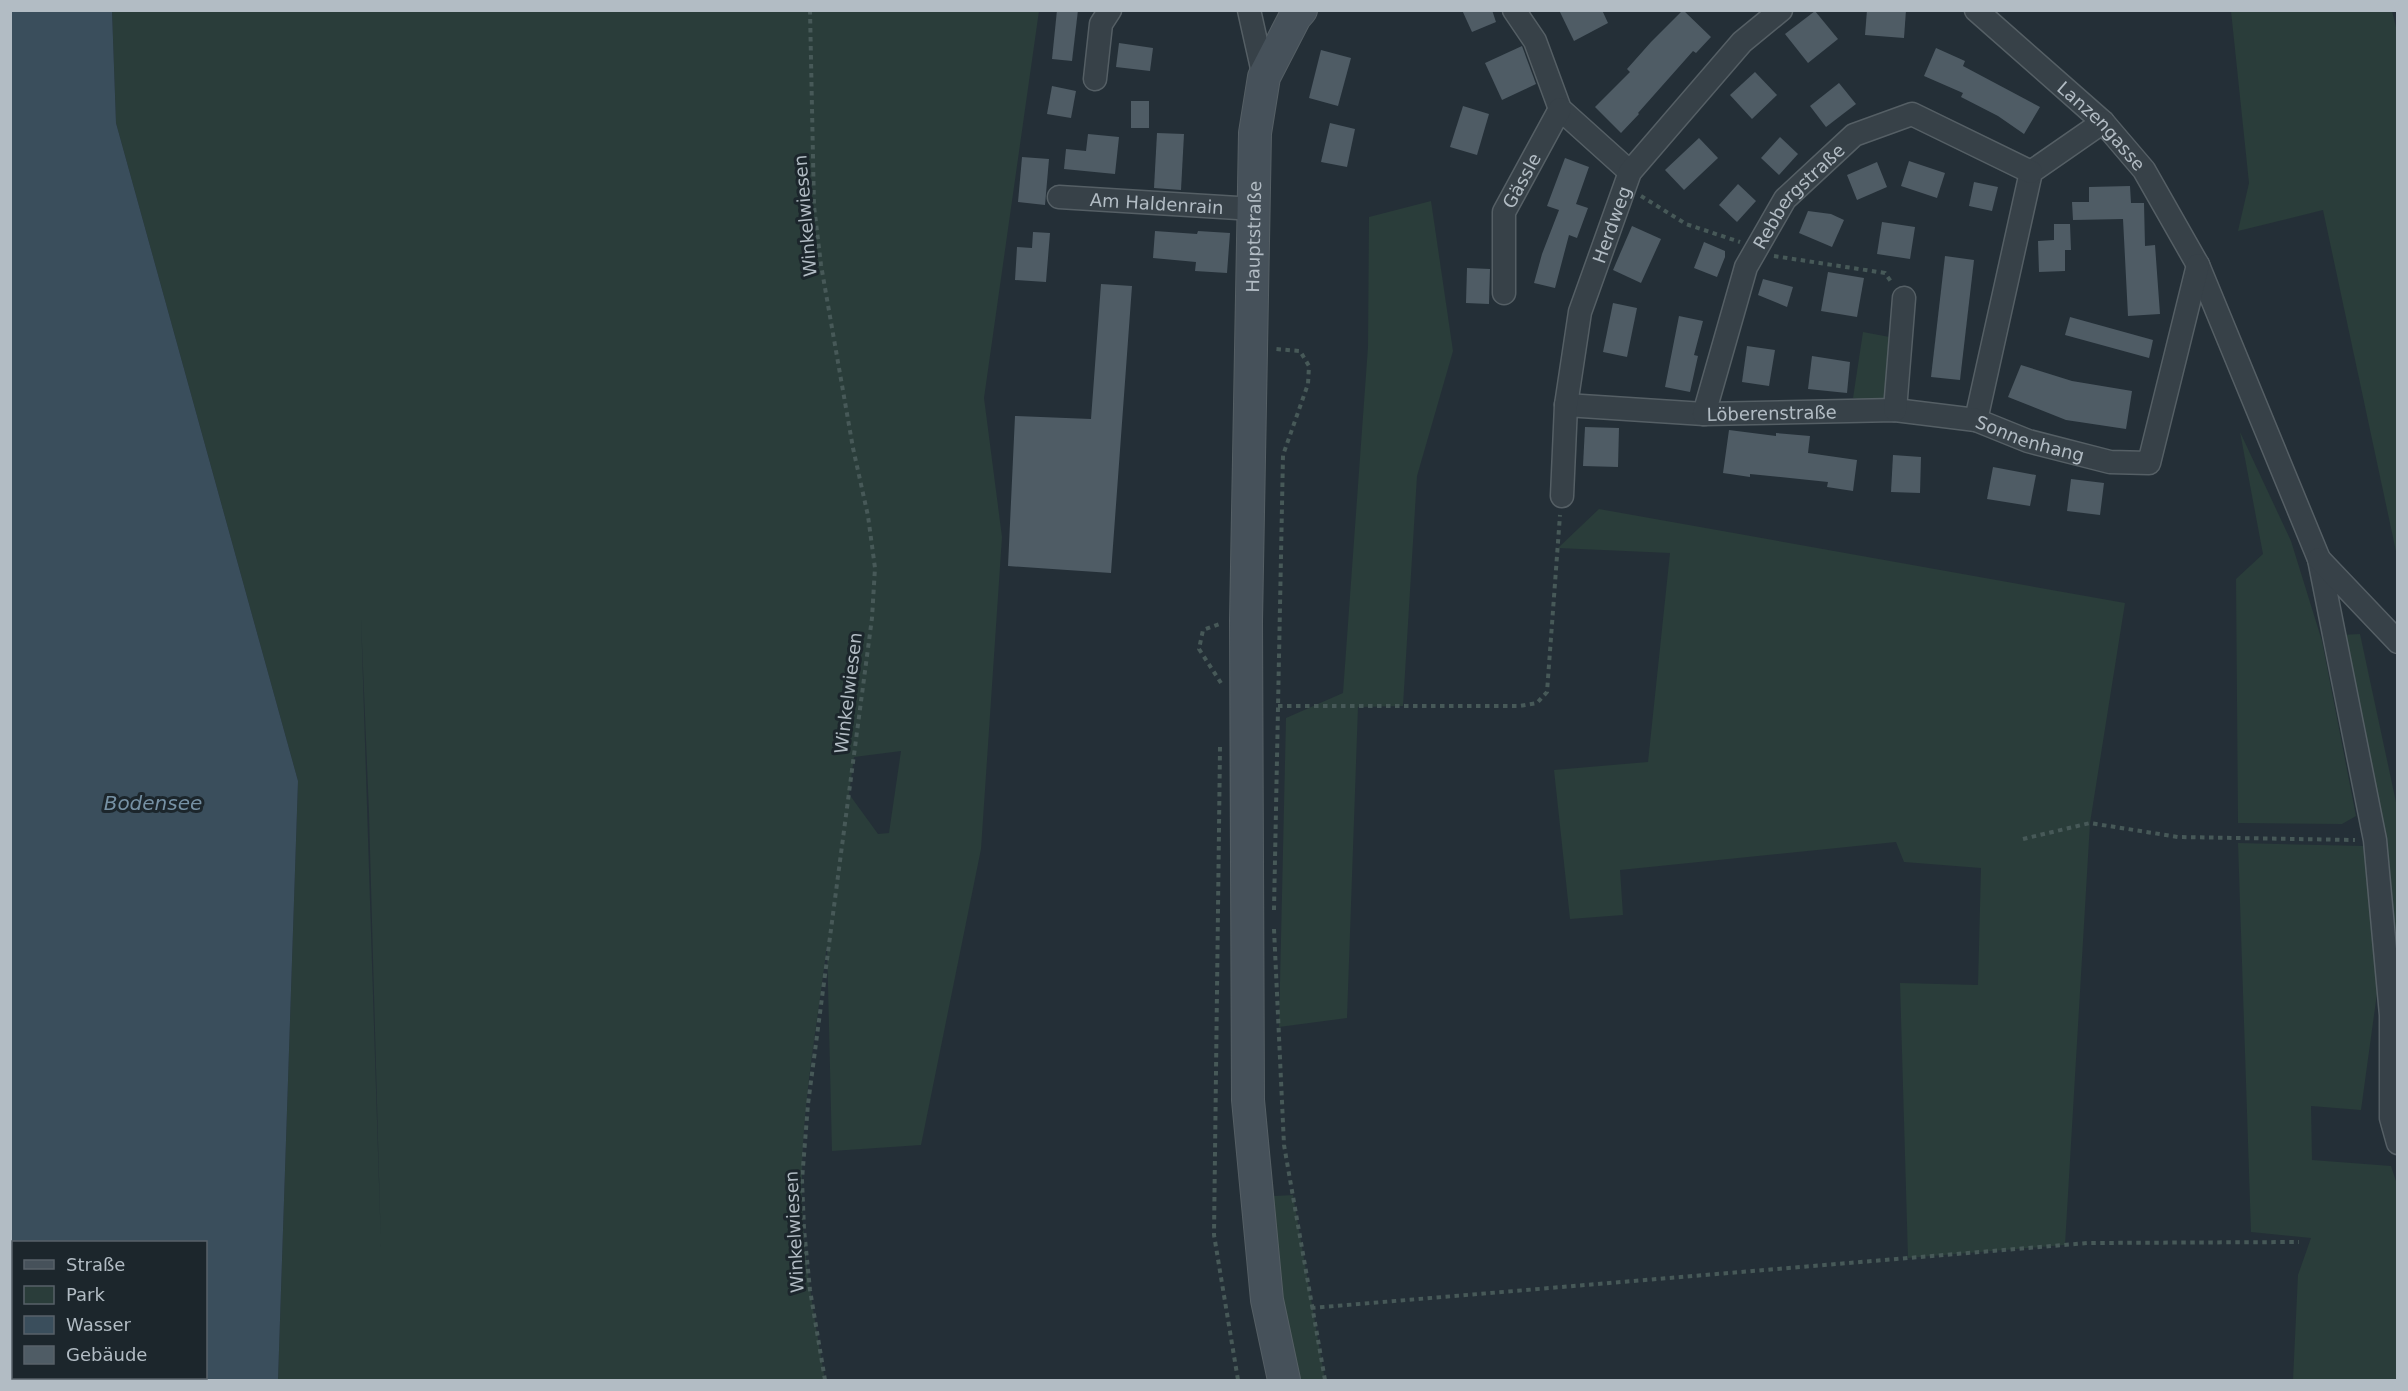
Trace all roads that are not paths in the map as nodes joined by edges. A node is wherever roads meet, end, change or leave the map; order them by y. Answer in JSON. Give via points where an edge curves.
{"nodes":[{"id":1,"x":1110,"y":10,"type":"edge"},
{"id":2,"x":1249,"y":10,"type":"edge"},
{"id":3,"x":1301,"y":10,"type":"edge"},
{"id":4,"x":1514,"y":10,"type":"edge"},
{"id":5,"x":1781,"y":10,"type":"edge"},
{"id":6,"x":1976,"y":10,"type":"edge"},
{"id":7,"x":1264,"y":77,"type":"junction"},
{"id":8,"x":1095,"y":79,"type":"dead end"},
{"id":9,"x":1560,"y":109,"type":"junction"},
{"id":10,"x":2103,"y":122,"type":"junction"},
{"id":11,"x":1630,"y":172,"type":"junction"},
{"id":12,"x":2031,"y":172,"type":"junction"},
{"id":13,"x":1059,"y":197,"type":"dead end"},
{"id":14,"x":1254,"y":209,"type":"junction"},
{"id":15,"x":2198,"y":265,"type":"junction"},
{"id":16,"x":1504,"y":293,"type":"dead end"},
{"id":17,"x":1904,"y":298,"type":"dead end"},
{"id":18,"x":1566,"y":405,"type":"junction"},
{"id":19,"x":1895,"y":410,"type":"junction"},
{"id":20,"x":1704,"y":414,"type":"junction"},
{"id":21,"x":1976,"y":420,"type":"junction"},
{"id":22,"x":1562,"y":496,"type":"road end"},
{"id":23,"x":2319,"y":559,"type":"junction"},
{"id":24,"x":2397,"y":642,"type":"edge"},
{"id":25,"x":2397,"y":1143,"type":"edge"},
{"id":26,"x":1284,"y":1380,"type":"edge"}],
"edges":[{"from":1,"to":8,"type":"street","via":[[1101,24]]},
{"from":2,"to":7,"type":"street"},
{"from":3,"to":7,"type":"main road","name":"Hauptstraße"},
{"from":4,"to":9,"type":"street","via":[[1535,41]]},
{"from":5,"to":11,"type":"street","name":"Herdweg","via":[[1742,42]]},
{"from":6,"to":10,"type":"street","name":"Lanzengasse"},
{"from":7,"to":14,"type":"main road","name":"Hauptstraße","via":[[1255,133]]},
{"from":9,"to":11,"type":"street"},
{"from":9,"to":16,"type":"street","name":"Gässle","via":[[1504,212]]},
{"from":10,"to":12,"type":"street"},
{"from":10,"to":15,"type":"street","name":"Lanzengasse","via":[[2144,170]]},
{"from":11,"to":18,"type":"street","name":"Herdweg","via":[[1580,312]]},
{"from":12,"to":20,"type":"street","name":"Rebbergstraße","via":[[1912,114],[1854,135],[1785,199],[1746,267]]},
{"from":12,"to":21,"type":"street","name":"Sonnenhang"},
{"from":13,"to":14,"type":"street","name":"Am Haldenrain"},
{"from":14,"to":26,"type":"main road","name":"Hauptstraße","via":[[1246,621],[1248,1100],[1267,1300]]},
{"from":15,"to":21,"type":"street","name":"Sonnenhang","via":[[2149,463],[2110,462],[2028,441]]},
{"from":15,"to":23,"type":"street","name":"Lanzengasse"},
{"from":17,"to":19,"type":"street"},
{"from":18,"to":20,"type":"street","name":"Löberenstraße"},
{"from":18,"to":22,"type":"street","name":"Herdweg"},
{"from":19,"to":20,"type":"street","name":"Löberenstraße"},
{"from":19,"to":21,"type":"street","name":"Löberenstraße"},
{"from":23,"to":24,"type":"street"},
{"from":23,"to":25,"type":"street","via":[[2375,840],[2391,1015],[2391,1118]]}]}
